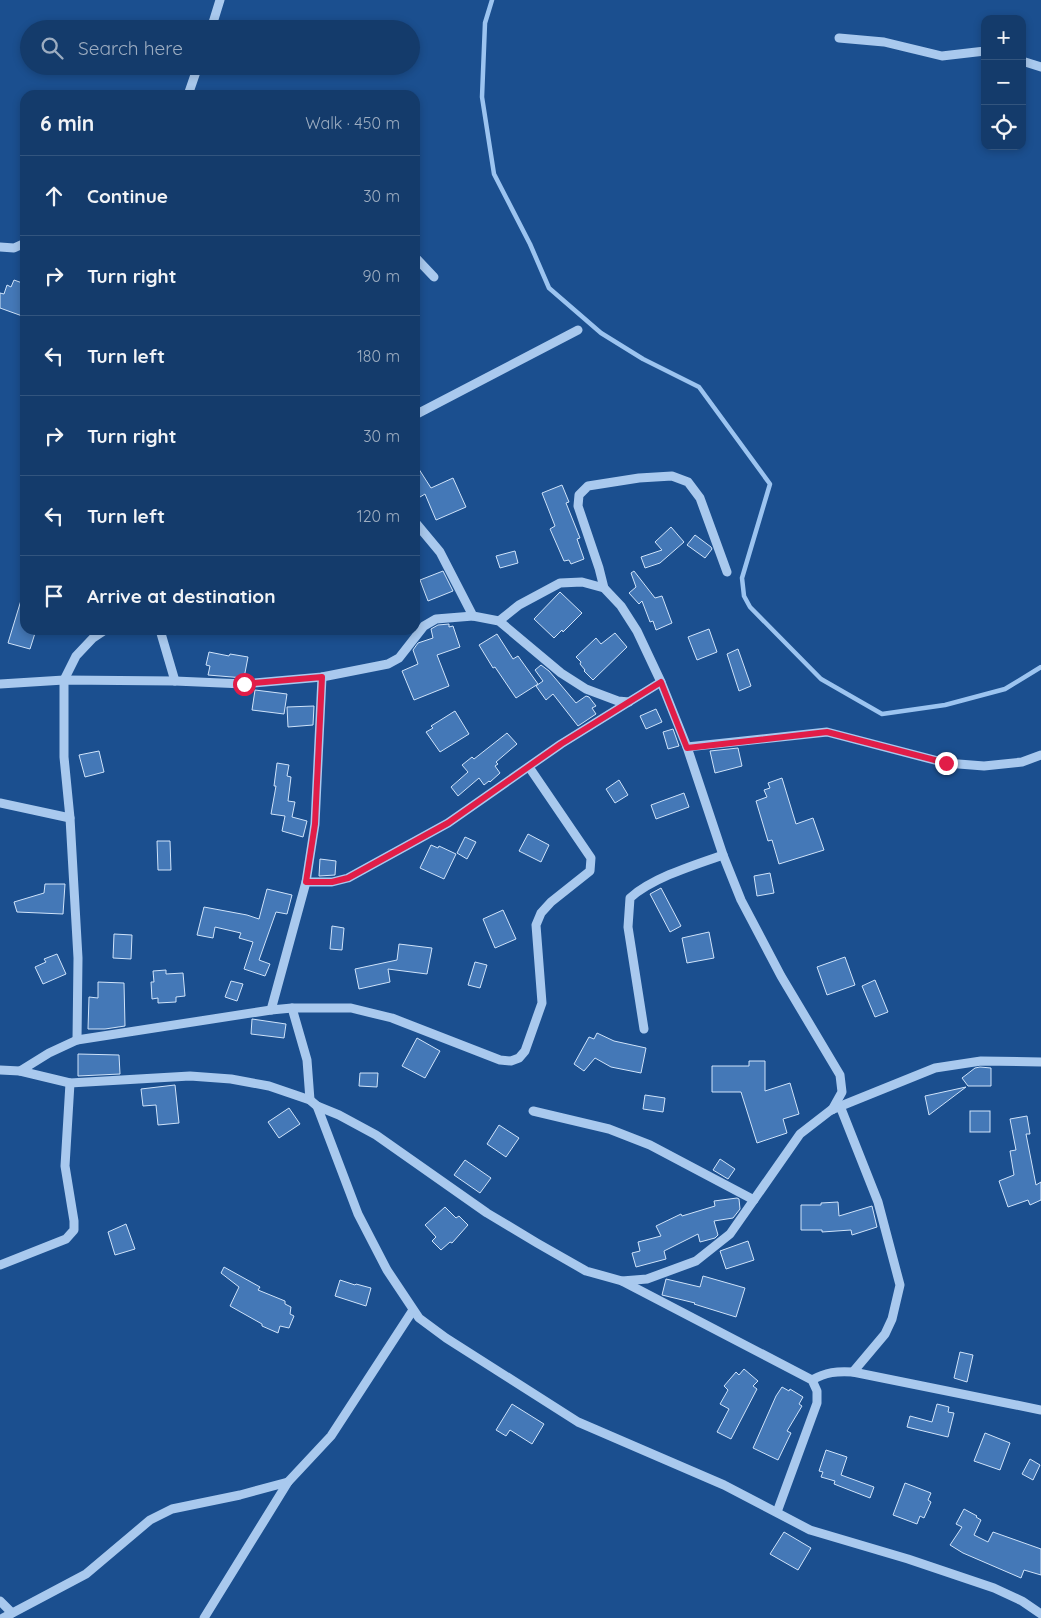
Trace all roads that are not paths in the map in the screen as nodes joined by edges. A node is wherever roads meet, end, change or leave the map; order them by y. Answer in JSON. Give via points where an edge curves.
{"nodes":[{"id":1,"x":220,"y":0,"type":"edge"},
{"id":2,"x":214,"y":20,"type":"edge"},
{"id":3,"x":839,"y":38,"type":"dead end"},
{"id":4,"x":981,"y":51,"type":"edge"},
{"id":5,"x":1026,"y":62,"type":"edge"},
{"id":6,"x":1041,"y":67,"type":"edge"},
{"id":7,"x":195,"y":75,"type":"edge"},
{"id":8,"x":190,"y":90,"type":"edge"},
{"id":9,"x":20,"y":245,"type":"edge"},
{"id":10,"x":0,"y":248,"type":"edge"},
{"id":11,"x":420,"y":262,"type":"edge"},
{"id":12,"x":434,"y":277,"type":"dead end"},
{"id":13,"x":578,"y":330,"type":"dead end"},
{"id":14,"x":420,"y":412,"type":"edge"},
{"id":15,"x":420,"y":528,"type":"edge"},
{"id":16,"x":727,"y":572,"type":"dead end"},
{"id":17,"x":604,"y":588,"type":"junction"},
{"id":18,"x":472,"y":616,"type":"junction"},
{"id":19,"x":499,"y":621,"type":"junction"},
{"id":20,"x":420,"y":631,"type":"edge"},
{"id":21,"x":98,"y":635,"type":"edge"},
{"id":22,"x":161,"y":635,"type":"edge"},
{"id":23,"x":417,"y":635,"type":"edge"},
{"id":24,"x":322,"y":677,"type":"junction"},
{"id":25,"x":64,"y":680,"type":"junction"},
{"id":26,"x":175,"y":681,"type":"junction"},
{"id":27,"x":661,"y":682,"type":"junction"},
{"id":28,"x":0,"y":684,"type":"edge"},
{"id":29,"x":629,"y":702,"type":"junction"},
{"id":30,"x":687,"y":748,"type":"junction"},
{"id":31,"x":1041,"y":755,"type":"edge"},
{"id":32,"x":529,"y":768,"type":"junction"},
{"id":33,"x":0,"y":803,"type":"edge"},
{"id":34,"x":70,"y":818,"type":"junction"},
{"id":35,"x":723,"y":855,"type":"junction"},
{"id":36,"x":306,"y":882,"type":"junction"},
{"id":37,"x":292,"y":1008,"type":"junction"},
{"id":38,"x":271,"y":1010,"type":"junction"},
{"id":39,"x":644,"y":1028,"type":"dead end"},
{"id":40,"x":77,"y":1040,"type":"junction"},
{"id":41,"x":1041,"y":1062,"type":"edge"},
{"id":42,"x":0,"y":1070,"type":"edge"},
{"id":43,"x":20,"y":1071,"type":"junction"},
{"id":44,"x":70,"y":1083,"type":"junction"},
{"id":45,"x":313,"y":1103,"type":"junction"},
{"id":46,"x":836,"y":1108,"type":"junction"},
{"id":47,"x":533,"y":1110,"type":"dead end"},
{"id":48,"x":754,"y":1200,"type":"junction"},
{"id":49,"x":0,"y":1265,"type":"edge"},
{"id":50,"x":622,"y":1281,"type":"junction"},
{"id":51,"x":413,"y":1310,"type":"junction"},
{"id":52,"x":853,"y":1372,"type":"junction"},
{"id":53,"x":812,"y":1380,"type":"junction"},
{"id":54,"x":1041,"y":1410,"type":"edge"},
{"id":55,"x":288,"y":1482,"type":"junction"},
{"id":56,"x":777,"y":1512,"type":"junction"},
{"id":57,"x":0,"y":1602,"type":"edge"},
{"id":58,"x":12,"y":1612,"type":"junction"},
{"id":59,"x":1041,"y":1614,"type":"edge"},
{"id":60,"x":3,"y":1618,"type":"edge"},
{"id":61,"x":204,"y":1618,"type":"edge"}],
"edges":[{"from":1,"to":2,"type":"street"},
{"from":3,"to":4,"type":"street","via":[[884,42],[942,56]]},
{"from":5,"to":6,"type":"street"},
{"from":7,"to":8,"type":"street"},
{"from":9,"to":10,"type":"street"},
{"from":11,"to":12,"type":"street"},
{"from":13,"to":14,"type":"street"},
{"from":15,"to":18,"type":"street","via":[[440,552]]},
{"from":16,"to":17,"type":"street","via":[[700,498],[688,482],[672,476],[639,478],[588,486],[579,495],[578,506]]},
{"from":17,"to":19,"type":"street","via":[[582,582],[560,583],[519,604]]},
{"from":17,"to":27,"type":"street","via":[[621,606],[637,632]]},
{"from":18,"to":19,"type":"street"},
{"from":18,"to":20,"type":"street","via":[[436,619]]},
{"from":19,"to":29,"type":"street","via":[[586,689]]},
{"from":21,"to":25,"type":"street","via":[[76,656]]},
{"from":22,"to":26,"type":"street"},
{"from":23,"to":24,"type":"street","via":[[399,658],[388,664]]},
{"from":24,"to":26,"type":"street","via":[[244,684]]},
{"from":24,"to":36,"type":"street","via":[[315,824]]},
{"from":25,"to":26,"type":"street"},
{"from":25,"to":28,"type":"street"},
{"from":25,"to":34,"type":"street","via":[[64,757]]},
{"from":27,"to":29,"type":"street"},
{"from":27,"to":30,"type":"street"},
{"from":29,"to":32,"type":"street"},
{"from":30,"to":31,"type":"street","via":[[827,732],[946,763],[984,766],[1022,762]]},
{"from":30,"to":35,"type":"street"},
{"from":32,"to":36,"type":"street","via":[[448,823],[348,878]]},
{"from":32,"to":37,"type":"street","via":[[591,858],[590,870],[551,902],[536,925],[542,1003],[519,1058],[500,1060],[392,1018],[351,1008]]},
{"from":33,"to":34,"type":"street"},
{"from":34,"to":40,"type":"street","via":[[78,958]]},
{"from":35,"to":39,"type":"street","via":[[685,868],[638,890],[630,898],[628,927]]},
{"from":35,"to":46,"type":"street","via":[[740,900],[840,1075],[842,1092]]},
{"from":36,"to":38,"type":"street"},
{"from":37,"to":38,"type":"street"},
{"from":37,"to":45,"type":"street","via":[[307,1060]]},
{"from":38,"to":40,"type":"street"},
{"from":40,"to":43,"type":"street"},
{"from":41,"to":46,"type":"street","via":[[981,1060],[935,1068]]},
{"from":42,"to":43,"type":"street"},
{"from":43,"to":44,"type":"street"},
{"from":44,"to":45,"type":"street","via":[[190,1076],[222,1078],[269,1086]]},
{"from":44,"to":49,"type":"street","via":[[65,1166],[74,1230],[66,1239]]},
{"from":45,"to":50,"type":"street","via":[[376,1136],[487,1213],[537,1243],[586,1271]]},
{"from":45,"to":51,"type":"street","via":[[358,1214],[387,1270]]},
{"from":46,"to":48,"type":"street","via":[[800,1134]]},
{"from":46,"to":52,"type":"street","via":[[878,1202],[900,1285],[885,1334]]},
{"from":47,"to":48,"type":"street","via":[[610,1129],[650,1145]]},
{"from":48,"to":50,"type":"street","via":[[730,1234],[696,1261],[647,1279]]},
{"from":50,"to":53,"type":"street"},
{"from":51,"to":55,"type":"street","via":[[331,1436]]},
{"from":51,"to":56,"type":"street","via":[[446,1338],[578,1422],[724,1485]]},
{"from":52,"to":53,"type":"street","via":[[834,1371]]},
{"from":52,"to":54,"type":"street"},
{"from":53,"to":56,"type":"street","via":[[817,1402]]},
{"from":55,"to":58,"type":"street","via":[[172,1509],[150,1520],[86,1574]]},
{"from":55,"to":61,"type":"street"},
{"from":56,"to":59,"type":"street","via":[[810,1530],[994,1588]]},
{"from":57,"to":58,"type":"street"},
{"from":58,"to":60,"type":"street"}]}
